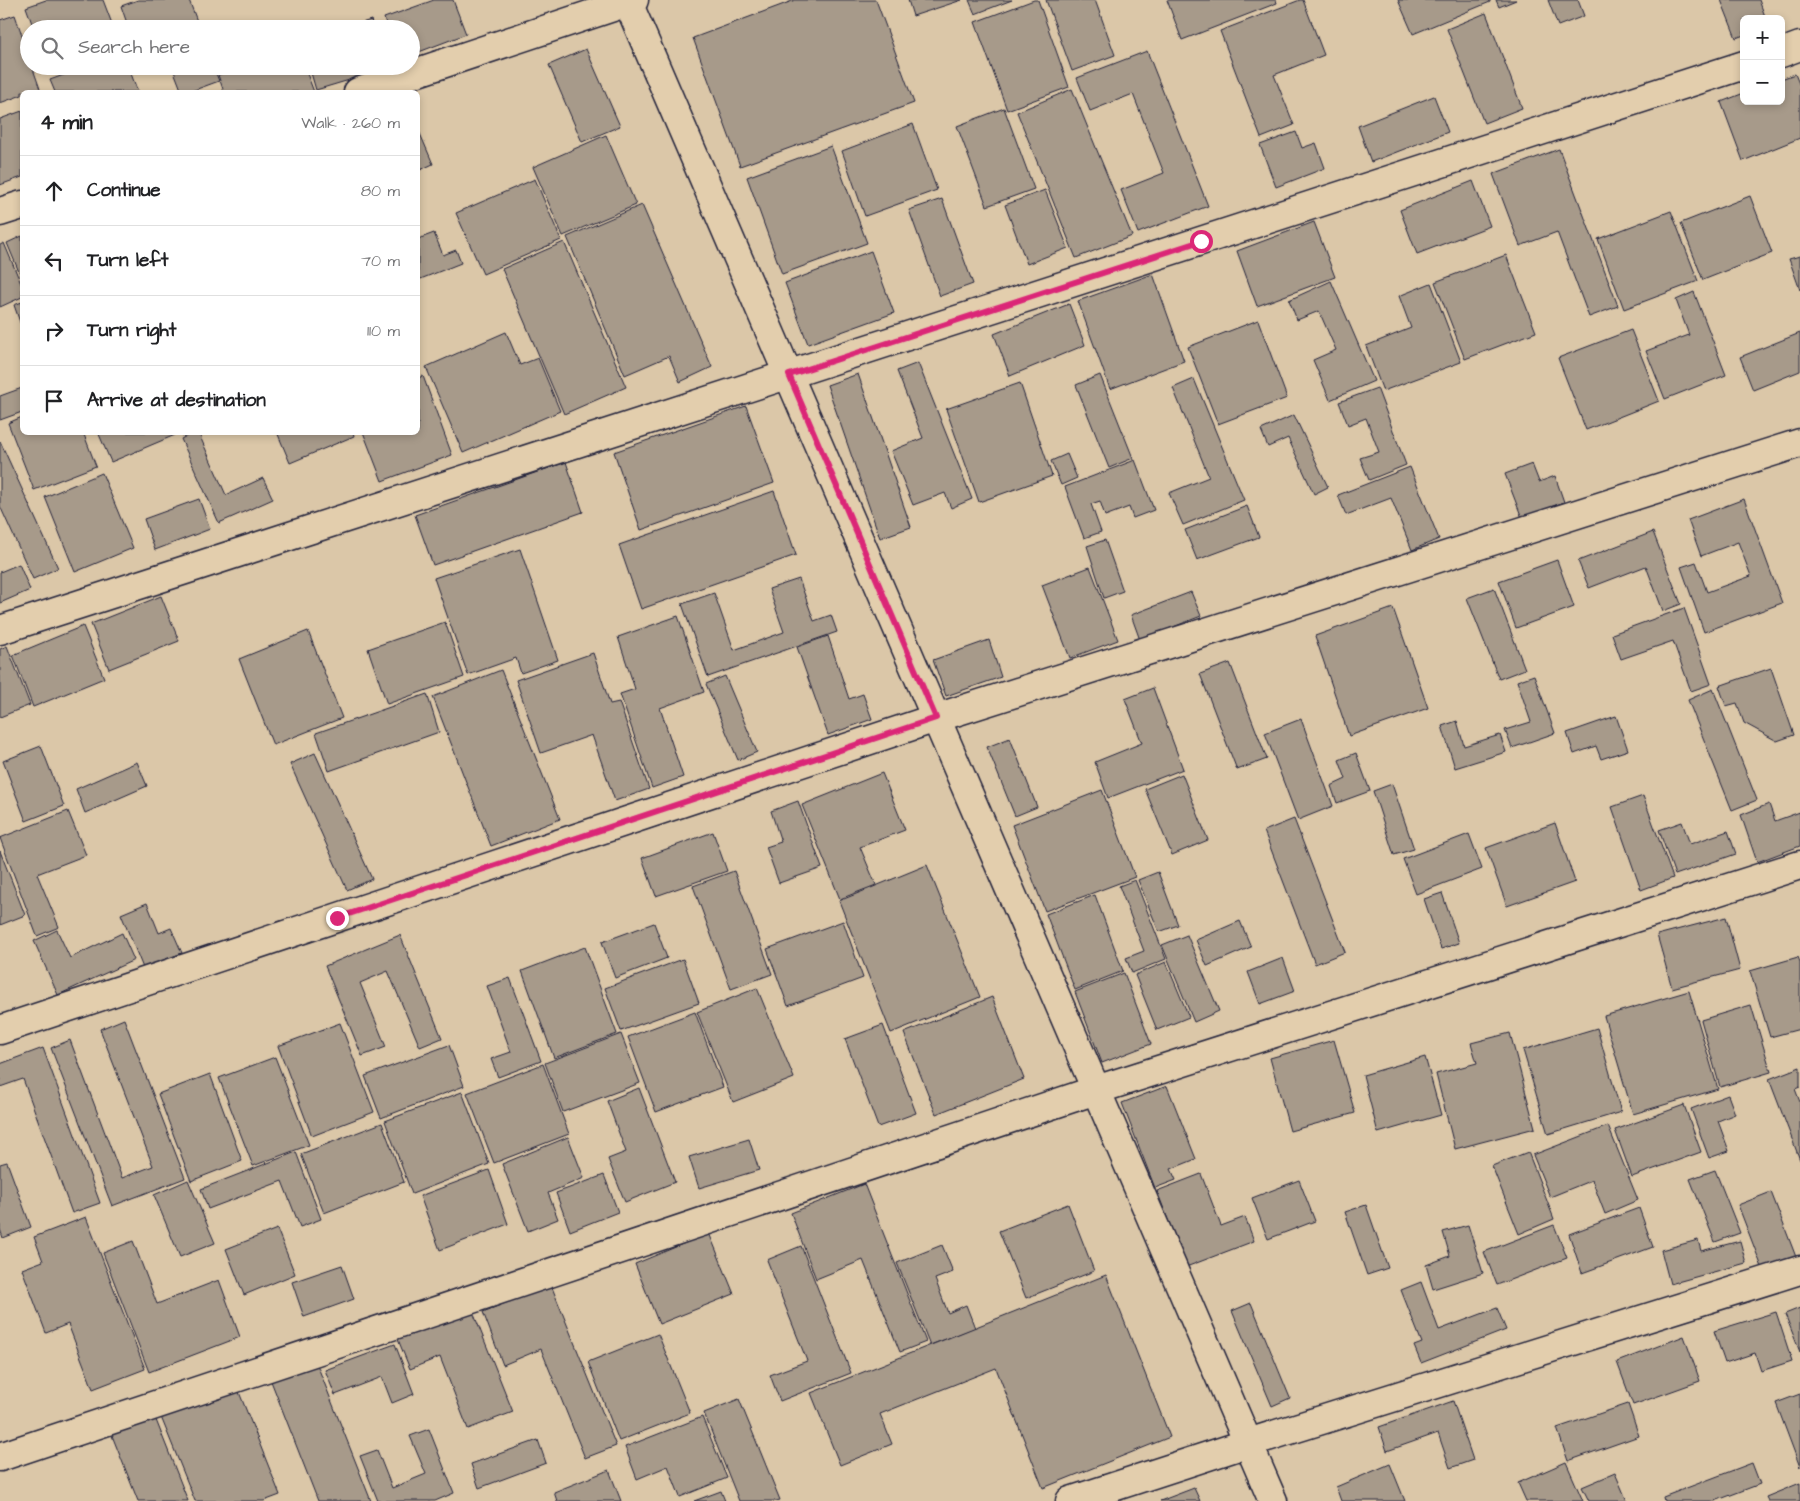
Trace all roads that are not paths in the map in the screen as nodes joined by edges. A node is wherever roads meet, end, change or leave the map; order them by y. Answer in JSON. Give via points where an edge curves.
{"nodes":[{"id":1,"x":630,"y":1,"type":"edge"},
{"id":2,"x":1800,"y":46,"type":"edge"},
{"id":3,"x":1785,"y":51,"type":"edge"},
{"id":4,"x":1740,"y":66,"type":"edge"},
{"id":5,"x":420,"y":71,"type":"edge"},
{"id":6,"x":409,"y":75,"type":"edge"},
{"id":7,"x":364,"y":90,"type":"edge"},
{"id":8,"x":20,"y":206,"type":"edge"},
{"id":9,"x":0,"y":212,"type":"edge"},
{"id":10,"x":789,"y":375,"type":"junction"},
{"id":11,"x":1800,"y":443,"type":"edge"},
{"id":12,"x":0,"y":630,"type":"edge"},
{"id":13,"x":936,"y":718,"type":"junction"},
{"id":14,"x":1800,"y":865,"type":"edge"},
{"id":15,"x":0,"y":1030,"type":"edge"},
{"id":16,"x":1096,"y":1090,"type":"junction"},
{"id":17,"x":1800,"y":1270,"type":"edge"},
{"id":18,"x":1248,"y":1443,"type":"junction"},
{"id":19,"x":0,"y":1457,"type":"edge"},
{"id":20,"x":1070,"y":1501,"type":"edge"},
{"id":21,"x":1273,"y":1501,"type":"edge"}],
"edges":[{"from":1,"to":5,"type":"street"},
{"from":1,"to":10,"type":"street"},
{"from":2,"to":3,"type":"street"},
{"from":4,"to":10,"type":"street"},
{"from":6,"to":7,"type":"street"},
{"from":8,"to":9,"type":"street"},
{"from":10,"to":12,"type":"street"},
{"from":10,"to":13,"type":"street"},
{"from":11,"to":13,"type":"street"},
{"from":13,"to":15,"type":"street"},
{"from":13,"to":16,"type":"street"},
{"from":14,"to":16,"type":"street"},
{"from":16,"to":18,"type":"street"},
{"from":16,"to":19,"type":"street"},
{"from":17,"to":18,"type":"street"},
{"from":18,"to":20,"type":"street"},
{"from":18,"to":21,"type":"street"}]}
